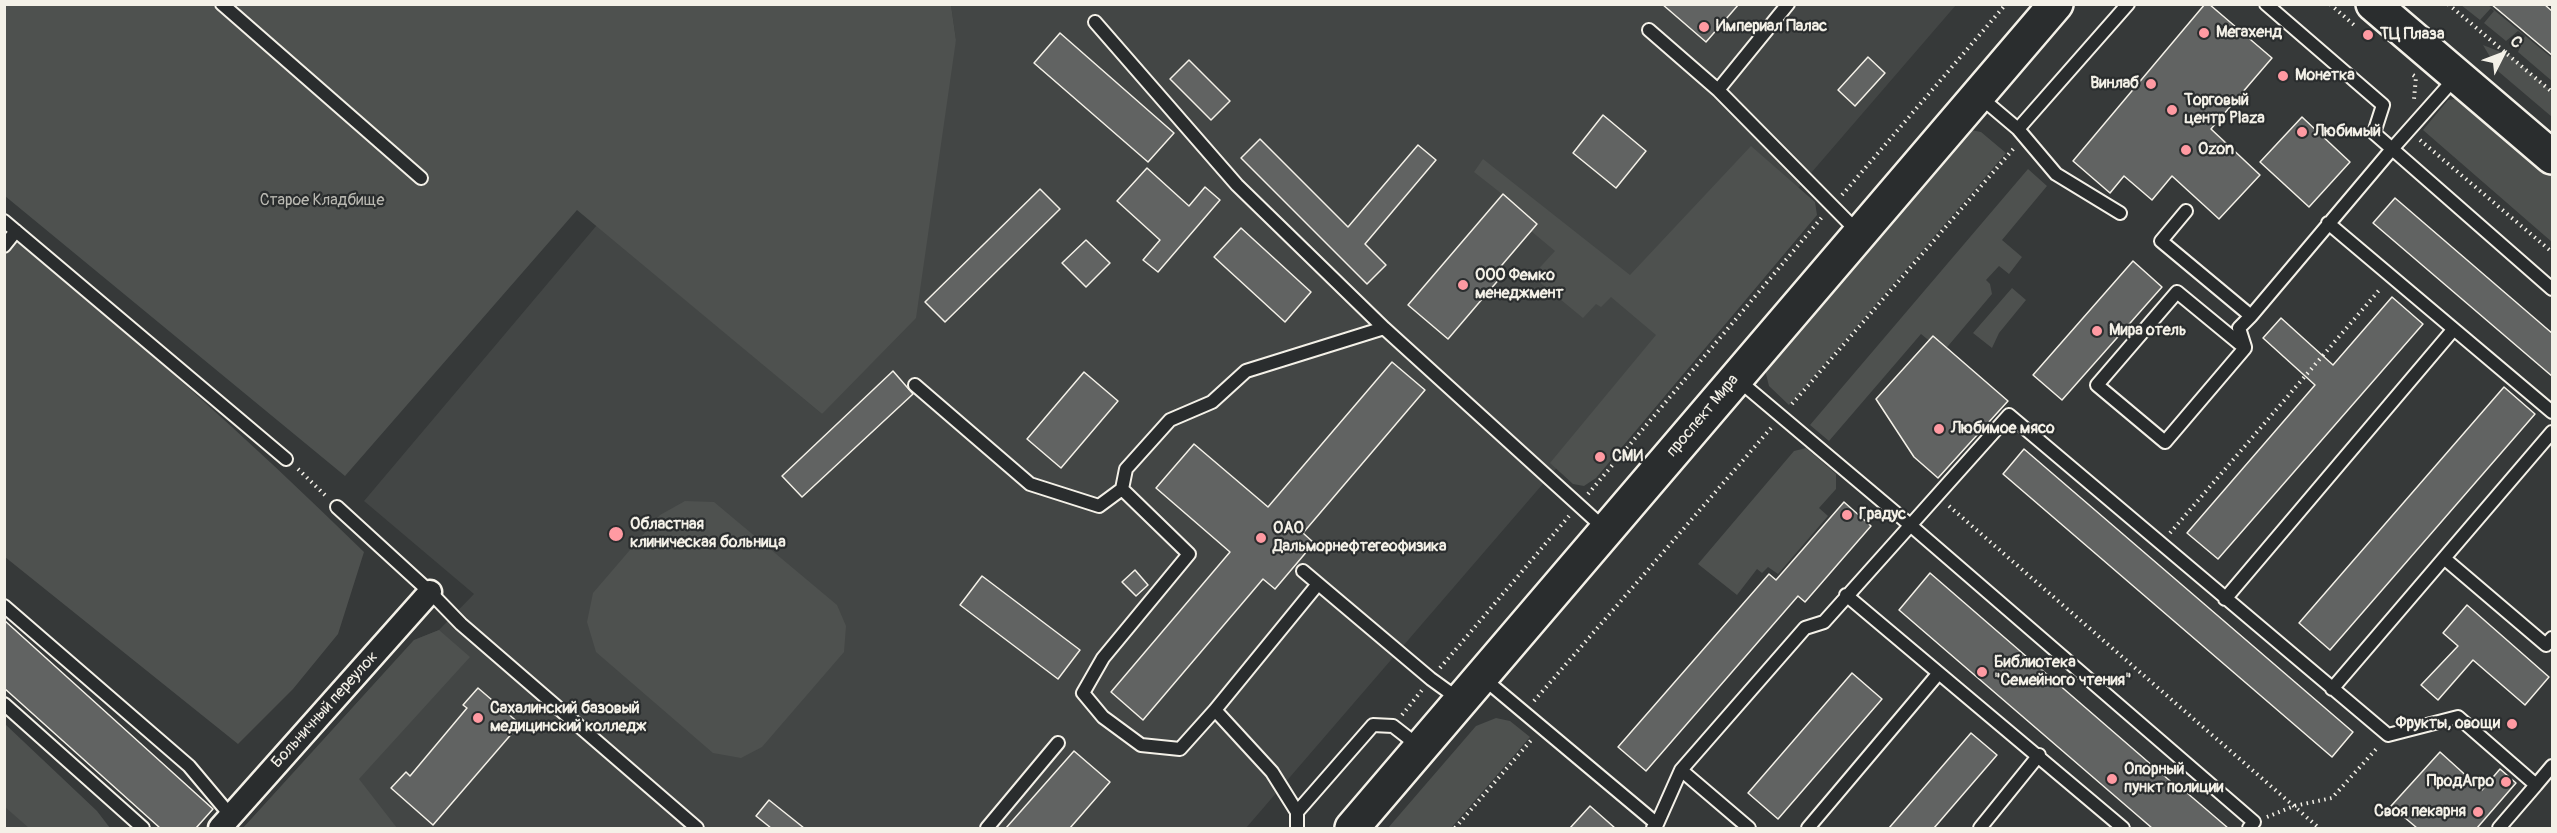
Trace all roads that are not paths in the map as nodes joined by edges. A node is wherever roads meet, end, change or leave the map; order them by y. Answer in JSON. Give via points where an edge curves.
{"nodes":[{"id":1,"x":222,"y":4,"type":"edge"},
{"id":2,"x":1788,"y":4,"type":"edge"},
{"id":3,"x":2056,"y":4,"type":"edge"},
{"id":4,"x":2128,"y":4,"type":"edge"},
{"id":5,"x":2266,"y":4,"type":"edge"},
{"id":6,"x":2365,"y":15,"type":"edge"},
{"id":7,"x":1095,"y":22,"type":"dead end"},
{"id":8,"x":1649,"y":30,"type":"dead end"},
{"id":9,"x":2457,"y":76,"type":"junction"},
{"id":10,"x":1718,"y":90,"type":"junction"},
{"id":11,"x":1978,"y":95,"type":"junction"},
{"id":12,"x":2021,"y":133,"type":"junction"},
{"id":13,"x":2392,"y":149,"type":"junction"},
{"id":14,"x":2553,"y":157,"type":"edge"},
{"id":15,"x":421,"y":178,"type":"dead end"},
{"id":16,"x":2186,"y":212,"type":"dead end"},
{"id":17,"x":2120,"y":213,"type":"dead end"},
{"id":18,"x":4,"y":221,"type":"edge"},
{"id":19,"x":2328,"y":223,"type":"junction"},
{"id":20,"x":16,"y":231,"type":"junction"},
{"id":21,"x":1860,"y":234,"type":"junction"},
{"id":22,"x":4,"y":246,"type":"edge"},
{"id":23,"x":2553,"y":289,"type":"edge"},
{"id":24,"x":2251,"y":316,"type":"junction"},
{"id":25,"x":1384,"y":328,"type":"junction"},
{"id":26,"x":2453,"y":330,"type":"junction"},
{"id":27,"x":2245,"y":348,"type":"junction"},
{"id":28,"x":1736,"y":377,"type":"junction"},
{"id":29,"x":915,"y":385,"type":"dead end"},
{"id":30,"x":2553,"y":412,"type":"edge"},
{"id":31,"x":2553,"y":432,"type":"edge"},
{"id":32,"x":286,"y":459,"type":"road end"},
{"id":33,"x":1122,"y":489,"type":"junction"},
{"id":34,"x":337,"y":507,"type":"road end"},
{"id":35,"x":1910,"y":524,"type":"junction"},
{"id":36,"x":1606,"y":530,"type":"junction"},
{"id":37,"x":2445,"y":559,"type":"junction"},
{"id":38,"x":1303,"y":571,"type":"dead end"},
{"id":39,"x":1318,"y":584,"type":"junction"},
{"id":40,"x":430,"y":592,"type":"junction"},
{"id":41,"x":1846,"y":595,"type":"junction"},
{"id":42,"x":2225,"y":599,"type":"junction"},
{"id":43,"x":4,"y":606,"type":"edge"},
{"id":44,"x":2553,"y":638,"type":"edge"},
{"id":45,"x":1938,"y":674,"type":"junction"},
{"id":46,"x":1471,"y":688,"type":"junction"},
{"id":47,"x":2332,"y":689,"type":"junction"},
{"id":48,"x":4,"y":704,"type":"edge"},
{"id":49,"x":1215,"y":710,"type":"junction"},
{"id":50,"x":1058,"y":743,"type":"dead end"},
{"id":51,"x":1421,"y":748,"type":"junction"},
{"id":52,"x":2039,"y":756,"type":"junction"},
{"id":53,"x":2553,"y":766,"type":"edge"},
{"id":54,"x":1682,"y":770,"type":"junction"},
{"id":55,"x":2536,"y":785,"type":"junction"},
{"id":56,"x":1297,"y":812,"type":"junction"},
{"id":57,"x":226,"y":822,"type":"edge"},
{"id":58,"x":2251,"y":825,"type":"edge"},
{"id":59,"x":1655,"y":826,"type":"edge"},
{"id":60,"x":143,"y":828,"type":"edge"},
{"id":61,"x":697,"y":828,"type":"edge"},
{"id":62,"x":987,"y":828,"type":"edge"},
{"id":63,"x":1297,"y":828,"type":"edge"},
{"id":64,"x":1352,"y":828,"type":"edge"},
{"id":65,"x":1749,"y":828,"type":"edge"},
{"id":66,"x":1809,"y":828,"type":"edge"},
{"id":67,"x":1980,"y":828,"type":"edge"},
{"id":68,"x":2123,"y":828,"type":"edge"},
{"id":69,"x":2499,"y":828,"type":"edge"}],
"edges":[{"from":1,"to":15,"type":"lane"},
{"from":2,"to":10,"type":"lane"},
{"from":3,"to":11,"type":"main road","name":"проспект Мира"},
{"from":4,"to":12,"type":"lane"},
{"from":5,"to":13,"type":"lane","via":[[2383,105],[2374,133]]},
{"from":6,"to":9,"type":"main road"},
{"from":7,"to":25,"type":"lane","via":[[1237,185]]},
{"from":8,"to":10,"type":"lane"},
{"from":9,"to":13,"type":"lane"},
{"from":9,"to":14,"type":"main road"},
{"from":10,"to":21,"type":"lane"},
{"from":11,"to":12,"type":"lane"},
{"from":11,"to":21,"type":"main road","name":"проспект Мира"},
{"from":12,"to":17,"type":"lane","via":[[2056,174]]},
{"from":13,"to":19,"type":"lane"},
{"from":13,"to":23,"type":"lane"},
{"from":16,"to":24,"type":"lane","via":[[2161,241]]},
{"from":18,"to":20,"type":"lane"},
{"from":19,"to":24,"type":"lane"},
{"from":19,"to":26,"type":"lane"},
{"from":20,"to":22,"type":"lane"},
{"from":20,"to":32,"type":"lane"},
{"from":21,"to":28,"type":"main road","name":"проспект Мира"},
{"from":24,"to":27,"type":"lane","via":[[2239,328]]},
{"from":25,"to":33,"type":"lane","via":[[1246,370],[1212,402],[1170,420],[1126,469]]},
{"from":25,"to":36,"type":"lane"},
{"from":26,"to":30,"type":"lane"},
{"from":26,"to":42,"type":"lane"},
{"from":27,"to":27,"type":"lane","via":[[2165,442],[2097,385],[2177,292]]},
{"from":28,"to":35,"type":"lane"},
{"from":28,"to":36,"type":"main road","name":"проспект Мира"},
{"from":29,"to":33,"type":"lane","via":[[1030,484],[1099,506]]},
{"from":31,"to":37,"type":"lane"},
{"from":33,"to":49,"type":"lane","via":[[1189,554],[1103,658],[1083,693],[1103,717],[1141,745],[1180,748]]},
{"from":34,"to":40,"type":"lane"},
{"from":35,"to":41,"type":"lane"},
{"from":35,"to":42,"type":"lane","via":[[2009,415]]},
{"from":35,"to":58,"type":"lane"},
{"from":36,"to":46,"type":"main road","name":"проспект Мира"},
{"from":37,"to":44,"type":"lane","via":[[2546,645]]},
{"from":37,"to":47,"type":"lane"},
{"from":38,"to":39,"type":"lane"},
{"from":39,"to":46,"type":"lane","via":[[1431,679]]},
{"from":39,"to":49,"type":"lane"},
{"from":40,"to":57,"type":"street","name":"Больничный переулок"},
{"from":40,"to":61,"type":"lane","via":[[461,624]]},
{"from":41,"to":45,"type":"lane"},
{"from":41,"to":54,"type":"lane","via":[[1824,622],[1805,628]]},
{"from":42,"to":47,"type":"lane"},
{"from":43,"to":57,"type":"lane","via":[[189,766]]},
{"from":45,"to":52,"type":"lane"},
{"from":45,"to":66,"type":"lane"},
{"from":46,"to":51,"type":"main road","name":"проспект Мира"},
{"from":46,"to":59,"type":"lane","via":[[1524,713]]},
{"from":47,"to":55,"type":"lane","via":[[2388,735],[2458,717]]},
{"from":48,"to":60,"type":"lane"},
{"from":49,"to":56,"type":"lane","via":[[1272,772]]},
{"from":50,"to":62,"type":"lane"},
{"from":51,"to":56,"type":"lane","via":[[1393,726],[1372,725]]},
{"from":51,"to":64,"type":"main road","name":"проспект Мира"},
{"from":52,"to":67,"type":"lane"},
{"from":52,"to":68,"type":"lane"},
{"from":53,"to":55,"type":"lane"},
{"from":54,"to":59,"type":"lane"},
{"from":54,"to":65,"type":"lane"},
{"from":55,"to":69,"type":"lane"},
{"from":56,"to":63,"type":"lane"}]}
